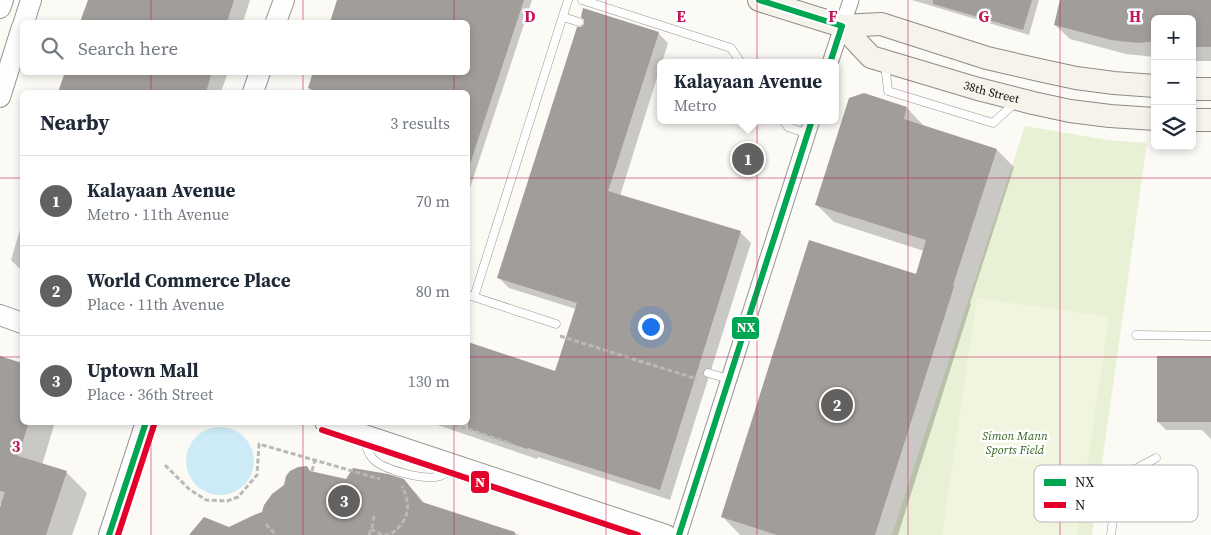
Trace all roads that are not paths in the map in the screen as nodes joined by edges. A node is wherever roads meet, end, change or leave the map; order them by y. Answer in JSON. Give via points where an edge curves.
{"nodes":[{"id":1,"x":2,"y":0,"type":"edge"},
{"id":2,"x":31,"y":0,"type":"edge"},
{"id":3,"x":284,"y":0,"type":"edge"},
{"id":4,"x":568,"y":0,"type":"edge"},
{"id":5,"x":582,"y":0,"type":"edge"},
{"id":6,"x":760,"y":0,"type":"edge"},
{"id":7,"x":851,"y":0,"type":"edge"},
{"id":8,"x":0,"y":8,"type":"edge"},
{"id":9,"x":562,"y":17,"type":"junction"},
{"id":10,"x":25,"y":20,"type":"edge"},
{"id":11,"x":277,"y":20,"type":"edge"},
{"id":12,"x":579,"y":22,"type":"dead end"},
{"id":13,"x":842,"y":26,"type":"junction"},
{"id":14,"x":20,"y":33,"type":"edge"},
{"id":15,"x":738,"y":59,"type":"edge"},
{"id":16,"x":831,"y":59,"type":"edge"},
{"id":17,"x":259,"y":75,"type":"edge"},
{"id":18,"x":1151,"y":86,"type":"edge"},
{"id":19,"x":1196,"y":89,"type":"edge"},
{"id":20,"x":1211,"y":89,"type":"edge"},
{"id":21,"x":254,"y":90,"type":"edge"},
{"id":22,"x":0,"y":97,"type":"edge"},
{"id":23,"x":1151,"y":119,"type":"edge"},
{"id":24,"x":1196,"y":120,"type":"edge"},
{"id":25,"x":1211,"y":120,"type":"edge"},
{"id":26,"x":786,"y":124,"type":"edge"},
{"id":27,"x":810,"y":127,"type":"edge"},
{"id":28,"x":471,"y":296,"type":"edge"},
{"id":29,"x":0,"y":315,"type":"edge"},
{"id":30,"x":20,"y":322,"type":"edge"},
{"id":31,"x":556,"y":324,"type":"dead end"},
{"id":32,"x":1136,"y":335,"type":"dead end"},
{"id":33,"x":1211,"y":336,"type":"edge"},
{"id":34,"x":708,"y":372,"type":"dead end"},
{"id":35,"x":729,"y":379,"type":"junction"},
{"id":36,"x":145,"y":425,"type":"edge"},
{"id":37,"x":334,"y":425,"type":"edge"},
{"id":38,"x":1156,"y":458,"type":"dead end"},
{"id":39,"x":1143,"y":465,"type":"edge"},
{"id":40,"x":1113,"y":522,"type":"edge"},
{"id":41,"x":109,"y":535,"type":"edge"},
{"id":42,"x":666,"y":535,"type":"edge"},
{"id":43,"x":679,"y":535,"type":"edge"},
{"id":44,"x":1111,"y":535,"type":"edge"}],
"edges":[{"from":1,"to":8,"type":"street"},
{"from":2,"to":10,"type":"street"},
{"from":3,"to":11,"type":"street"},
{"from":4,"to":9,"type":"lane"},
{"from":5,"to":15,"type":"lane","via":[[731,48]]},
{"from":6,"to":13,"type":"main road","name":"38th Street"},
{"from":7,"to":13,"type":"street"},
{"from":9,"to":12,"type":"lane"},
{"from":9,"to":28,"type":"lane"},
{"from":13,"to":16,"type":"street"},
{"from":13,"to":18,"type":"main road","name":"38th Street","via":[[881,24],[988,58],[1039,70]]},
{"from":13,"to":23,"type":"main road","name":"38th Street","via":[[871,57],[1018,100],[1070,111]]},
{"from":14,"to":22,"type":"street"},
{"from":17,"to":21,"type":"street"},
{"from":19,"to":20,"type":"main road"},
{"from":24,"to":25,"type":"main road"},
{"from":26,"to":27,"type":"lane","via":[[788,127]]},
{"from":27,"to":35,"type":"street"},
{"from":28,"to":31,"type":"lane"},
{"from":29,"to":30,"type":"street"},
{"from":32,"to":33,"type":"lane"},
{"from":34,"to":35,"type":"lane"},
{"from":35,"to":43,"type":"street"},
{"from":36,"to":41,"type":"street"},
{"from":37,"to":42,"type":"street"},
{"from":38,"to":39,"type":"lane"},
{"from":40,"to":44,"type":"lane"}]}
